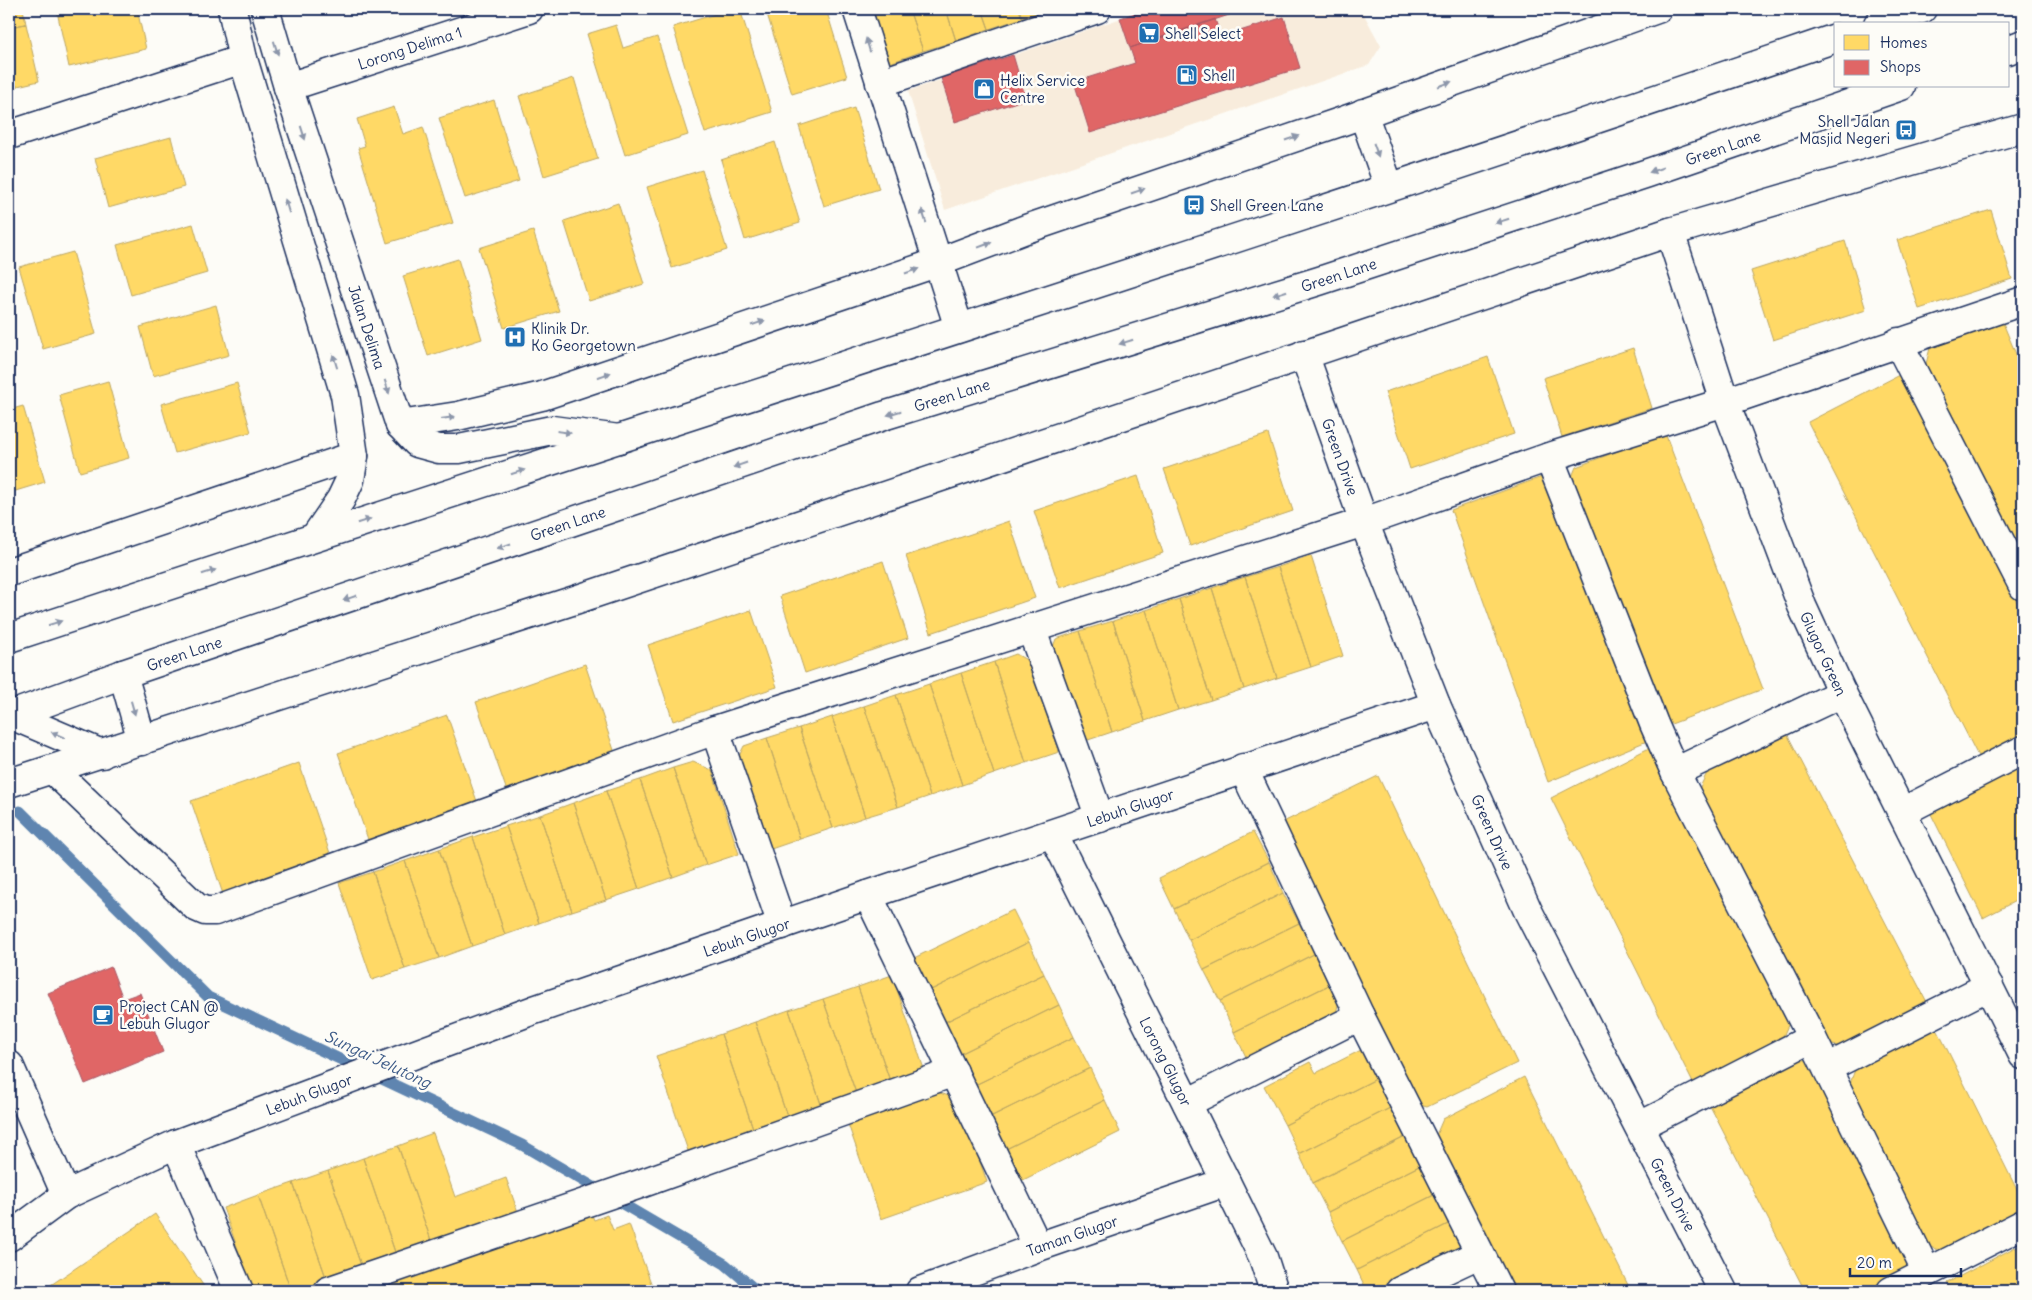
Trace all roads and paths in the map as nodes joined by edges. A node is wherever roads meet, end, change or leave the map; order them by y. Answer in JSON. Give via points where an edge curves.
{"nodes":[{"id":1,"x":232,"y":9,"type":"edge"},
{"id":2,"x":265,"y":9,"type":"edge"},
{"id":3,"x":529,"y":9,"type":"edge"},
{"id":4,"x":856,"y":9,"type":"edge"},
{"id":5,"x":1097,"y":9,"type":"edge"},
{"id":6,"x":1657,"y":9,"type":"edge"},
{"id":7,"x":1922,"y":9,"type":"edge"},
{"id":8,"x":493,"y":15,"type":"edge"},
{"id":9,"x":1884,"y":22,"type":"edge"},
{"id":10,"x":1834,"y":39,"type":"edge"},
{"id":11,"x":2023,"y":44,"type":"edge"},
{"id":12,"x":2010,"y":49,"type":"edge"},
{"id":13,"x":243,"y":59,"type":"junction"},
{"id":14,"x":880,"y":83,"type":"junction"},
{"id":15,"x":288,"y":87,"type":"junction"},
{"id":16,"x":1895,"y":88,"type":"edge"},
{"id":17,"x":1362,"y":113,"type":"junction"},
{"id":18,"x":2023,"y":128,"type":"edge"},
{"id":19,"x":9,"y":135,"type":"edge"},
{"id":20,"x":1389,"y":187,"type":"junction"},
{"id":21,"x":1670,"y":232,"type":"junction"},
{"id":22,"x":939,"y":262,"type":"junction"},
{"id":23,"x":2023,"y":301,"type":"edge"},
{"id":24,"x":959,"y":328,"type":"junction"},
{"id":25,"x":1898,"y":342,"type":"junction"},
{"id":26,"x":1304,"y":354,"type":"junction"},
{"id":27,"x":1726,"y":402,"type":"junction"},
{"id":28,"x":400,"y":425,"type":"junction"},
{"id":29,"x":619,"y":439,"type":"junction"},
{"id":30,"x":354,"y":456,"type":"junction"},
{"id":31,"x":1550,"y":457,"type":"junction"},
{"id":32,"x":1364,"y":522,"type":"junction"},
{"id":33,"x":315,"y":537,"type":"junction"},
{"id":34,"x":9,"y":572,"type":"edge"},
{"id":35,"x":2023,"y":586,"type":"edge"},
{"id":36,"x":1031,"y":628,"type":"junction"},
{"id":37,"x":9,"y":638,"type":"edge"},
{"id":38,"x":123,"y":674,"type":"junction"},
{"id":39,"x":1842,"y":693,"type":"junction"},
{"id":40,"x":1436,"y":705,"type":"junction"},
{"id":41,"x":10,"y":716,"type":"edge"},
{"id":42,"x":716,"y":730,"type":"junction"},
{"id":43,"x":142,"y":741,"type":"junction"},
{"id":44,"x":2023,"y":750,"type":"edge"},
{"id":45,"x":102,"y":754,"type":"junction"},
{"id":46,"x":1243,"y":768,"type":"junction"},
{"id":47,"x":53,"y":770,"type":"junction"},
{"id":48,"x":1675,"y":772,"type":"junction"},
{"id":49,"x":9,"y":783,"type":"edge"},
{"id":50,"x":1902,"y":812,"type":"junction"},
{"id":51,"x":1100,"y":818,"type":"junction"},
{"id":52,"x":1053,"y":834,"type":"junction"},
{"id":53,"x":868,"y":894,"type":"junction"},
{"id":54,"x":782,"y":925,"type":"junction"},
{"id":55,"x":1989,"y":986,"type":"junction"},
{"id":56,"x":2014,"y":1014,"type":"edge"},
{"id":57,"x":1360,"y":1016,"type":"junction"},
{"id":58,"x":1812,"y":1038,"type":"junction"},
{"id":59,"x":2023,"y":1055,"type":"edge"},
{"id":60,"x":9,"y":1064,"type":"edge"},
{"id":61,"x":1827,"y":1068,"type":"junction"},
{"id":62,"x":954,"y":1072,"type":"junction"},
{"id":63,"x":1187,"y":1103,"type":"junction"},
{"id":64,"x":1640,"y":1126,"type":"junction"},
{"id":65,"x":176,"y":1144,"type":"junction"},
{"id":66,"x":1226,"y":1182,"type":"junction"},
{"id":67,"x":66,"y":1195,"type":"junction"},
{"id":68,"x":2023,"y":1224,"type":"edge"},
{"id":69,"x":9,"y":1237,"type":"edge"},
{"id":70,"x":1038,"y":1247,"type":"junction"},
{"id":71,"x":1479,"y":1254,"type":"junction"},
{"id":72,"x":1927,"y":1273,"type":"junction"},
{"id":73,"x":239,"y":1291,"type":"edge"},
{"id":74,"x":328,"y":1291,"type":"edge"},
{"id":75,"x":920,"y":1291,"type":"edge"},
{"id":76,"x":1274,"y":1291,"type":"edge"},
{"id":77,"x":1400,"y":1291,"type":"edge"},
{"id":78,"x":1499,"y":1291,"type":"edge"},
{"id":79,"x":1723,"y":1291,"type":"edge"},
{"id":80,"x":1891,"y":1291,"type":"edge"}],
"edges":[{"from":1,"to":13,"type":"main road"},
{"from":2,"to":15,"type":"main road","name":"Jalan Delima","one_way":true},
{"from":3,"to":8,"type":"main road","name":"Lorong Delima 1"},
{"from":14,"to":4,"type":"main road","one_way":true},
{"from":5,"to":14,"type":"main road"},
{"from":17,"to":6,"type":"main road","one_way":true},
{"from":7,"to":9,"type":"main road"},
{"from":8,"to":15,"type":"main road","name":"Lorong Delima 1"},
{"from":10,"to":20,"type":"main road","via":[[1604,118]]},
{"from":11,"to":12,"type":"main road"},
{"from":13,"to":19,"type":"main road"},
{"from":30,"to":13,"type":"main road","one_way":true,"via":[[345,394]]},
{"from":22,"to":14,"type":"main road","one_way":true},
{"from":15,"to":28,"type":"main road","name":"Jalan Delima","one_way":true},
{"from":16,"to":38,"type":"main road","name":"Green Lane","one_way":true,"via":[[1319,281],[883,416]]},
{"from":17,"to":20,"type":"main road","one_way":true},
{"from":22,"to":17,"type":"main road","one_way":true},
{"from":18,"to":21,"type":"main road"},
{"from":20,"to":24,"type":"main road","via":[[1144,270]]},
{"from":21,"to":26,"type":"main road"},
{"from":21,"to":27,"type":"main road","name":"Glugor Green"},
{"from":22,"to":24,"type":"main road"},
{"from":28,"to":22,"type":"main road","one_way":true,"via":[[458,416],[542,396]]},
{"from":23,"to":25,"type":"main road"},
{"from":24,"to":29,"type":"main road"},
{"from":25,"to":27,"type":"main road"},
{"from":25,"to":35,"type":"main road"},
{"from":26,"to":32,"type":"main road","name":"Green Drive"},
{"from":26,"to":43,"type":"main road","via":[[864,504]]},
{"from":27,"to":31,"type":"main road"},
{"from":27,"to":39,"type":"main road","name":"Glugor Green","via":[[1802,606]]},
{"from":28,"to":29,"type":"main road","name":"Jalan Delima","one_way":true,"via":[[417,443],[439,449],[458,449],[552,430]]},
{"from":33,"to":29,"type":"main road","one_way":true},
{"from":30,"to":33,"type":"main road","via":[[350,480]]},
{"from":30,"to":34,"type":"main road"},
{"from":31,"to":32,"type":"main road"},
{"from":31,"to":48,"type":"main road"},
{"from":32,"to":36,"type":"main road"},
{"from":32,"to":40,"type":"main road","name":"Green Drive"},
{"from":37,"to":33,"type":"main road","one_way":true},
{"from":36,"to":42,"type":"main road"},
{"from":36,"to":51,"type":"main road"},
{"from":38,"to":41,"type":"main road","name":"Green Lane"},
{"from":38,"to":43,"type":"main road","one_way":true},
{"from":39,"to":48,"type":"main road"},
{"from":39,"to":50,"type":"main road","name":"Glugor Green"},
{"from":40,"to":46,"type":"main road","name":"Lebuh Glugor"},
{"from":40,"to":64,"type":"main road","name":"Green Drive","via":[[1528,911]]},
{"from":45,"to":41,"type":"main road","one_way":true},
{"from":42,"to":47,"type":"main road","via":[[215,911],[196,907]]},
{"from":42,"to":54,"type":"main road"},
{"from":43,"to":45,"type":"main road"},
{"from":44,"to":50,"type":"main road"},
{"from":45,"to":47,"type":"main road"},
{"from":46,"to":51,"type":"main road","name":"Lebuh Glugor"},
{"from":46,"to":57,"type":"main road"},
{"from":47,"to":49,"type":"main road"},
{"from":48,"to":58,"type":"main road"},
{"from":50,"to":55,"type":"main road","name":"Glugor Green"},
{"from":51,"to":52,"type":"main road","name":"Lebuh Glugor"},
{"from":52,"to":53,"type":"main road","name":"Lebuh Glugor"},
{"from":52,"to":63,"type":"main road","name":"Lorong Glugor"},
{"from":53,"to":54,"type":"main road","name":"Lebuh Glugor"},
{"from":53,"to":62,"type":"main road"},
{"from":54,"to":65,"type":"main road","name":"Lebuh Glugor","via":[[534,1010]]},
{"from":55,"to":56,"type":"main road","name":"Glugor Green"},
{"from":55,"to":61,"type":"main road"},
{"from":56,"to":59,"type":"main road","name":"Glugor Green"},
{"from":57,"to":63,"type":"main road"},
{"from":57,"to":71,"type":"main road"},
{"from":58,"to":61,"type":"main road"},
{"from":58,"to":64,"type":"main road"},
{"from":60,"to":67,"type":"main road"},
{"from":61,"to":72,"type":"main road"},
{"from":62,"to":70,"type":"main road"},
{"from":62,"to":74,"type":"main road"},
{"from":63,"to":66,"type":"main road","name":"Lorong Glugor"},
{"from":64,"to":79,"type":"main road","name":"Green Drive"},
{"from":65,"to":67,"type":"main road","name":"Lebuh Glugor"},
{"from":65,"to":73,"type":"main road"},
{"from":66,"to":70,"type":"main road","name":"Taman Glugor"},
{"from":66,"to":76,"type":"main road","name":"Lorong Glugor","via":[[1263,1258]]},
{"from":67,"to":69,"type":"main road","name":"Lebuh Glugor"},
{"from":68,"to":72,"type":"main road"},
{"from":70,"to":75,"type":"main road","name":"Taman Glugor"},
{"from":71,"to":77,"type":"main road"},
{"from":71,"to":78,"type":"main road"},
{"from":72,"to":80,"type":"main road"}]}
